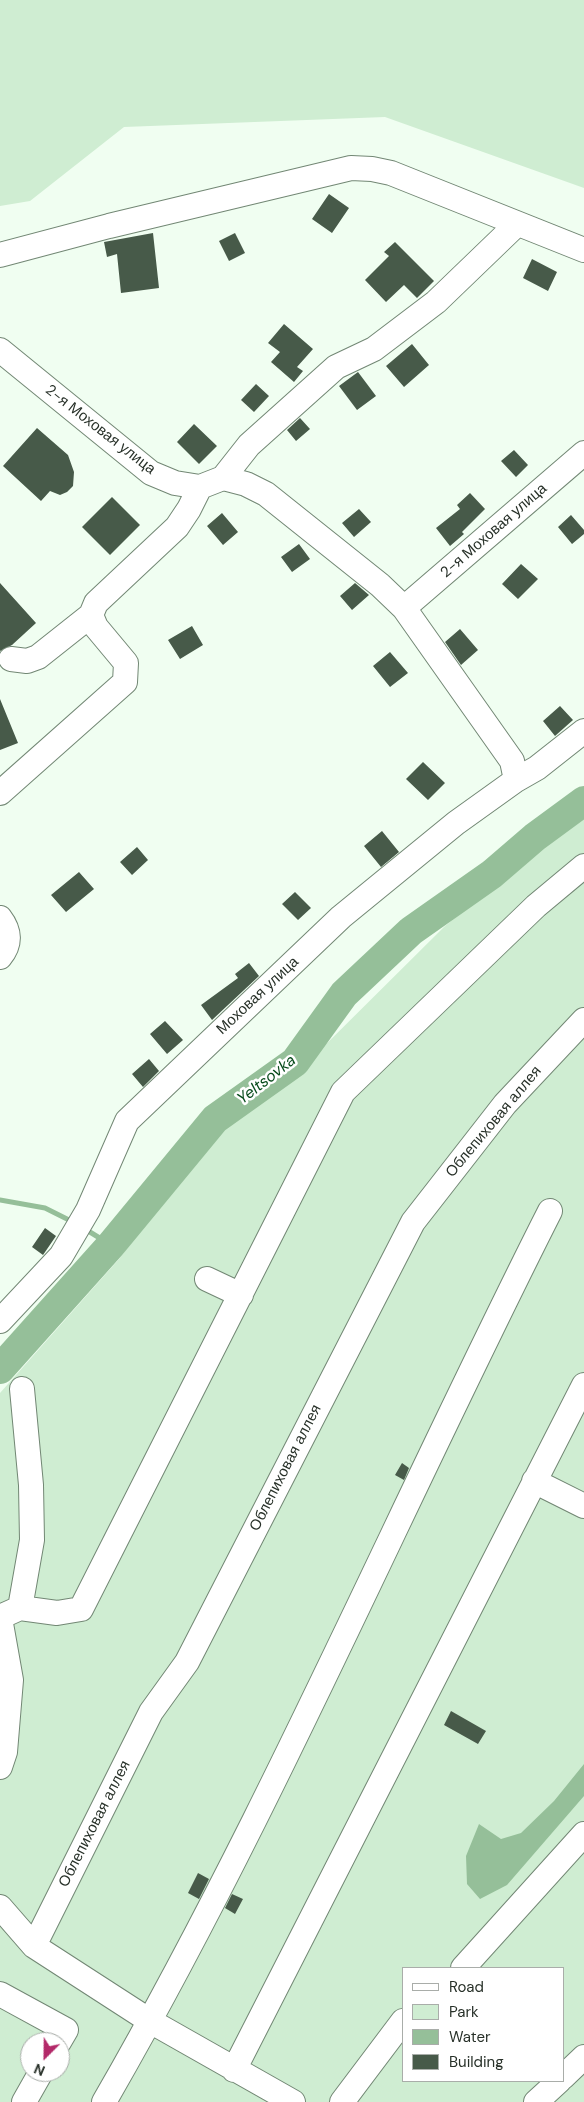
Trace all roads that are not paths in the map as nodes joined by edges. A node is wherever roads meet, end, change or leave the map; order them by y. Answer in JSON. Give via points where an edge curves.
{"nodes":[{"id":1,"x":517,"y":224,"type":"junction"},
{"id":2,"x":584,"y":250,"type":"edge"},
{"id":3,"x":0,"y":255,"type":"edge"},
{"id":4,"x":0,"y":350,"type":"edge"},
{"id":5,"x":584,"y":453,"type":"edge"},
{"id":6,"x":223,"y":478,"type":"junction"},
{"id":7,"x":200,"y":487,"type":"junction"},
{"id":8,"x":404,"y":608,"type":"junction"},
{"id":9,"x":91,"y":615,"type":"junction"},
{"id":10,"x":11,"y":659,"type":"dead end"},
{"id":11,"x":584,"y":731,"type":"edge"},
{"id":12,"x":516,"y":780,"type":"junction"},
{"id":13,"x":0,"y":793,"type":"edge"},
{"id":14,"x":584,"y":866,"type":"edge"},
{"id":15,"x":0,"y":918,"type":"edge"},
{"id":16,"x":0,"y":957,"type":"edge"},
{"id":17,"x":584,"y":1020,"type":"edge"},
{"id":18,"x":550,"y":1211,"type":"dead end"},
{"id":19,"x":207,"y":1279,"type":"dead end"},
{"id":20,"x":241,"y":1295,"type":"junction"},
{"id":21,"x":0,"y":1321,"type":"edge"},
{"id":22,"x":584,"y":1385,"type":"edge"},
{"id":23,"x":22,"y":1389,"type":"dead end"},
{"id":24,"x":534,"y":1481,"type":"junction"},
{"id":25,"x":584,"y":1506,"type":"edge"},
{"id":26,"x":7,"y":1614,"type":"edge"},
{"id":27,"x":0,"y":1767,"type":"edge"},
{"id":28,"x":584,"y":1834,"type":"edge"},
{"id":29,"x":0,"y":1907,"type":"edge"},
{"id":30,"x":34,"y":1946,"type":"junction"},
{"id":31,"x":464,"y":1967,"type":"edge"},
{"id":32,"x":0,"y":1994,"type":"edge"},
{"id":33,"x":150,"y":2021,"type":"junction"},
{"id":34,"x":402,"y":2021,"type":"edge"},
{"id":35,"x":65,"y":2032,"type":"edge"},
{"id":36,"x":584,"y":2057,"type":"edge"},
{"id":37,"x":234,"y":2070,"type":"junction"},
{"id":38,"x":564,"y":2076,"type":"edge"},
{"id":39,"x":35,"y":2082,"type":"edge"},
{"id":40,"x":557,"y":2082,"type":"edge"},
{"id":41,"x":24,"y":2102,"type":"edge"},
{"id":42,"x":104,"y":2102,"type":"edge"},
{"id":43,"x":293,"y":2102,"type":"edge"},
{"id":44,"x":342,"y":2102,"type":"edge"},
{"id":45,"x":536,"y":2102,"type":"edge"}],
"edges":[{"from":1,"to":2,"type":"street"},
{"from":1,"to":3,"type":"street","via":[[391,173],[351,168]]},
{"from":1,"to":6,"type":"street","via":[[436,302],[374,349],[336,367],[249,445]]},
{"from":4,"to":7,"type":"street","name":"2-я Моховая улица","via":[[151,473],[175,483]]},
{"from":5,"to":8,"type":"street","name":"2-я Моховая улица"},
{"from":6,"to":7,"type":"street"},
{"from":6,"to":8,"type":"street","via":[[266,494]]},
{"from":7,"to":9,"type":"street","via":[[177,527],[96,603]]},
{"from":8,"to":12,"type":"street","via":[[512,762]]},
{"from":9,"to":10,"type":"street","via":[[38,656],[27,661]]},
{"from":9,"to":13,"type":"street","via":[[96,627],[126,663],[125,682]]},
{"from":11,"to":12,"type":"street","name":"Моховая улица","via":[[537,768]]},
{"from":12,"to":21,"type":"street","name":"Моховая улица","via":[[456,823],[341,917],[126,1122],[88,1210],[61,1256]]},
{"from":14,"to":20,"type":"street","via":[[536,906],[343,1092]]},
{"from":15,"to":16,"type":"street","via":[[9,938]]},
{"from":17,"to":30,"type":"street","name":"Облепиховая аллея","via":[[505,1104],[413,1222],[187,1662],[152,1712]]},
{"from":18,"to":33,"type":"street","via":[[284,1759]]},
{"from":19,"to":20,"type":"street"},
{"from":20,"to":26,"type":"street","via":[[81,1608],[57,1613]]},
{"from":22,"to":24,"type":"street"},
{"from":23,"to":26,"type":"street","via":[[32,1540]]},
{"from":24,"to":25,"type":"street"},
{"from":24,"to":37,"type":"street"},
{"from":26,"to":27,"type":"street","via":[[11,1680],[5,1752]]},
{"from":28,"to":31,"type":"street"},
{"from":29,"to":30,"type":"street"},
{"from":30,"to":33,"type":"street"},
{"from":32,"to":35,"type":"street"},
{"from":33,"to":37,"type":"street"},
{"from":33,"to":42,"type":"street"},
{"from":34,"to":44,"type":"street"},
{"from":36,"to":38,"type":"street"},
{"from":37,"to":43,"type":"street"},
{"from":39,"to":41,"type":"street"},
{"from":40,"to":45,"type":"street"}]}
